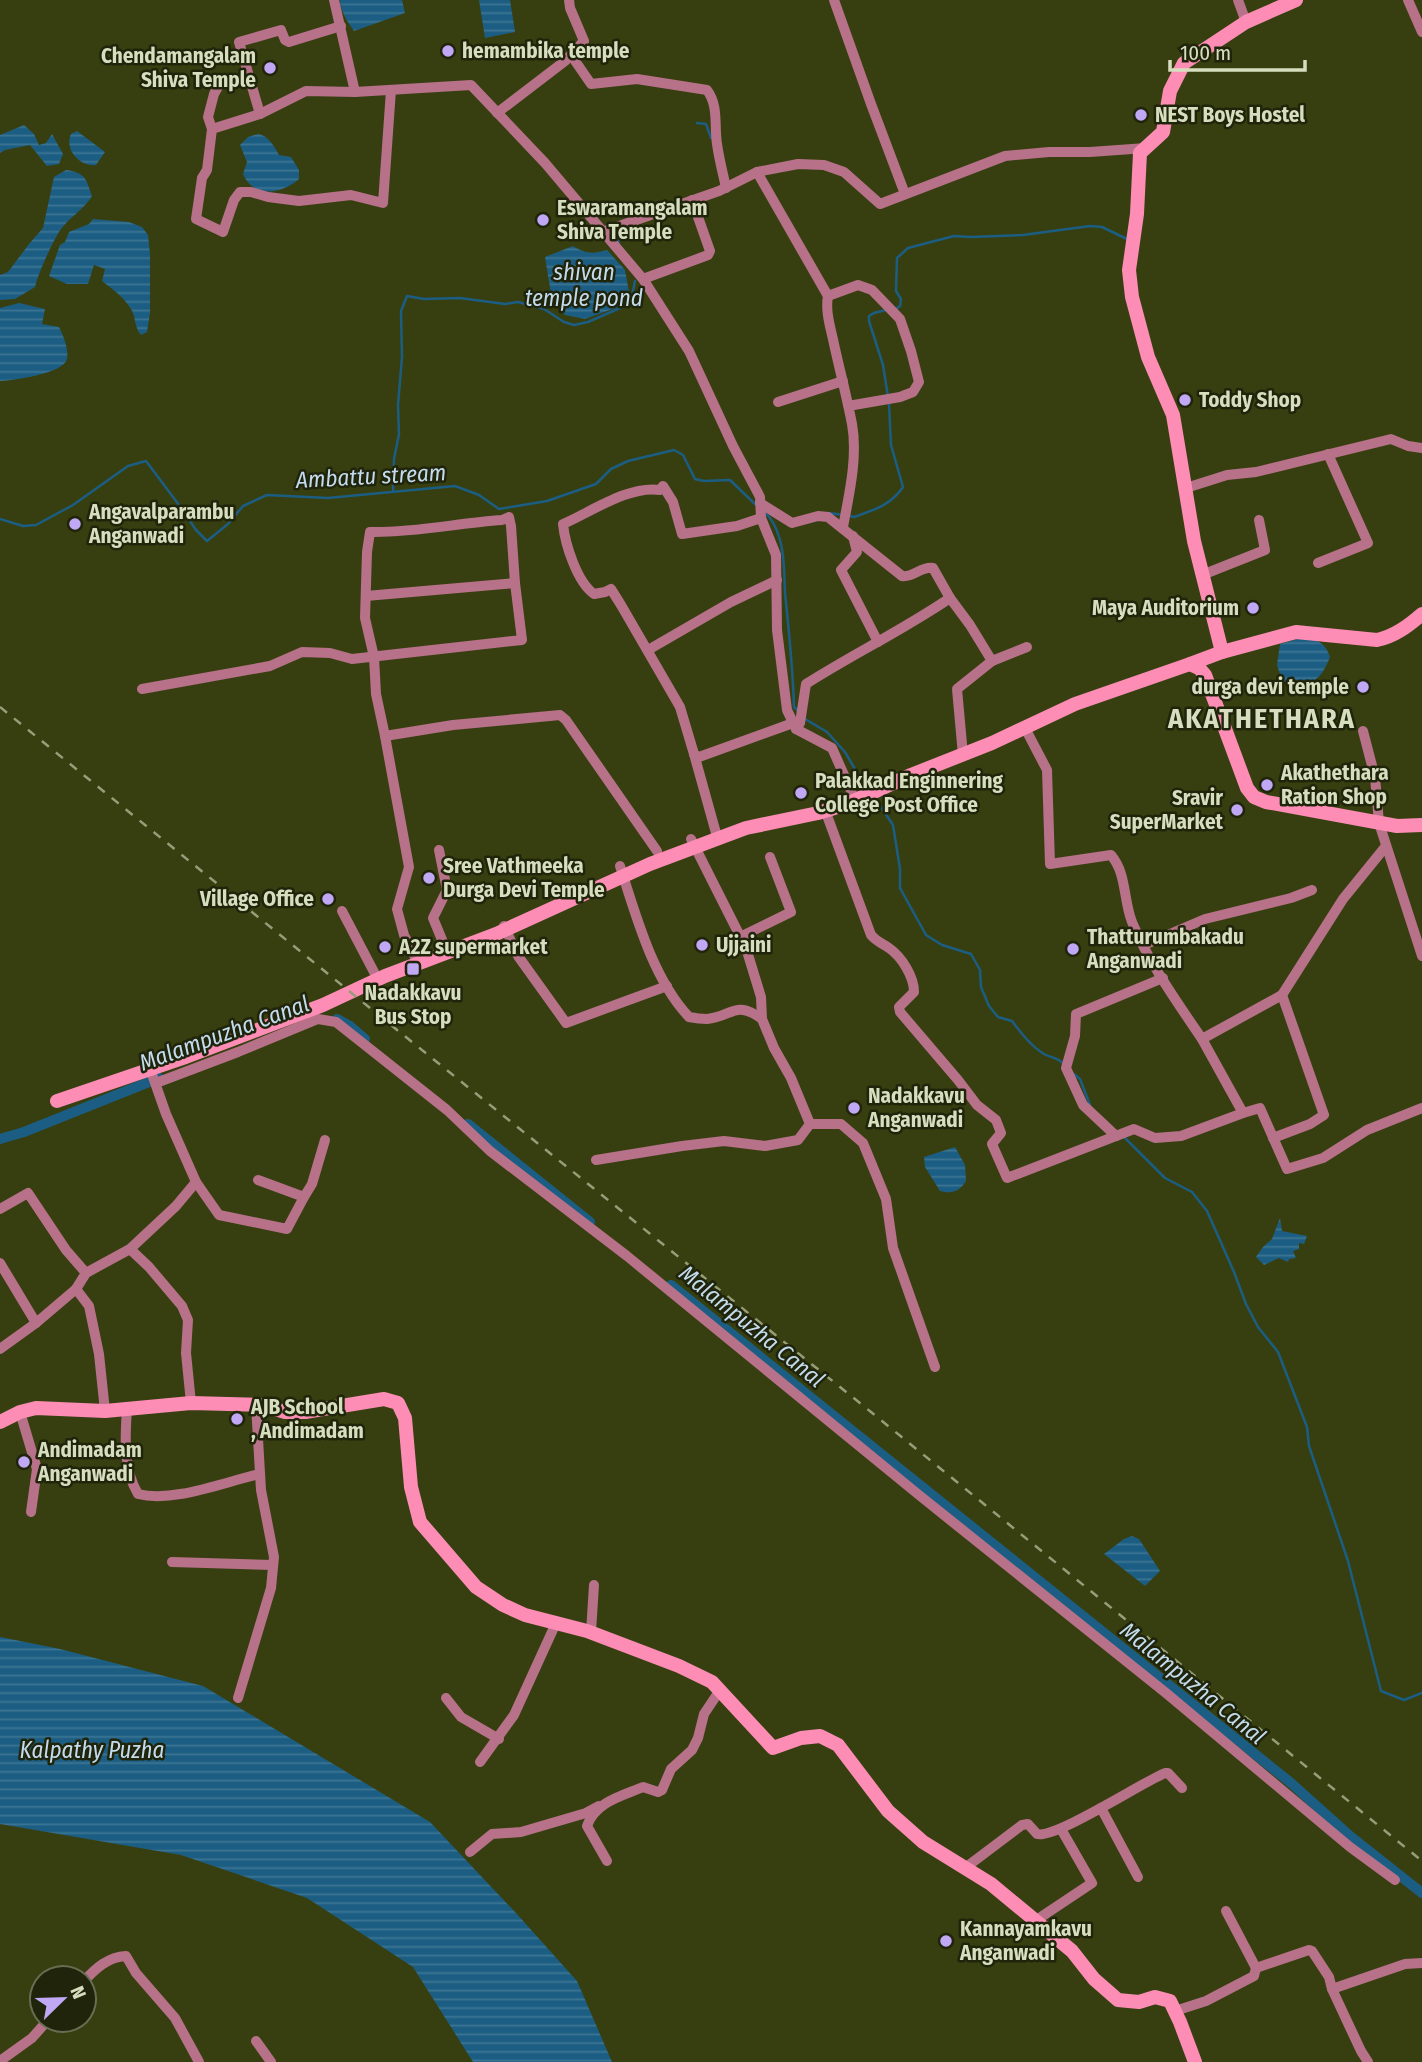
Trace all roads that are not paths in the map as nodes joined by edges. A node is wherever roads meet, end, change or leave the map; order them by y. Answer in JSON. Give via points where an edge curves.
{"nodes":[{"id":1,"x":334,"y":0,"type":"edge"},
{"id":2,"x":569,"y":0,"type":"edge"},
{"id":3,"x":834,"y":0,"type":"edge"},
{"id":4,"x":1238,"y":0,"type":"edge"},
{"id":5,"x":1296,"y":0,"type":"edge"},
{"id":6,"x":1408,"y":0,"type":"edge"},
{"id":7,"x":1246,"y":22,"type":"junction"},
{"id":8,"x":341,"y":26,"type":"junction"},
{"id":9,"x":1422,"y":33,"type":"edge"},
{"id":10,"x":571,"y":55,"type":"junction"},
{"id":11,"x":218,"y":87,"type":"dead end"},
{"id":12,"x":391,"y":90,"type":"junction"},
{"id":13,"x":355,"y":92,"type":"junction"},
{"id":14,"x":497,"y":113,"type":"junction"},
{"id":15,"x":260,"y":114,"type":"junction"},
{"id":16,"x":212,"y":129,"type":"junction"},
{"id":17,"x":1146,"y":148,"type":"junction"},
{"id":18,"x":757,"y":172,"type":"junction"},
{"id":19,"x":726,"y":188,"type":"junction"},
{"id":20,"x":905,"y":194,"type":"junction"},
{"id":21,"x":692,"y":200,"type":"junction"},
{"id":22,"x":602,"y":232,"type":"junction"},
{"id":23,"x":643,"y":279,"type":"junction"},
{"id":24,"x":828,"y":296,"type":"junction"},
{"id":25,"x":843,"y":381,"type":"junction"},
{"id":26,"x":778,"y":402,"type":"dead end"},
{"id":27,"x":848,"y":406,"type":"junction"},
{"id":28,"x":1422,"y":448,"type":"edge"},
{"id":29,"x":1328,"y":454,"type":"junction"},
{"id":30,"x":1186,"y":488,"type":"junction"},
{"id":31,"x":761,"y":504,"type":"junction"},
{"id":32,"x":761,"y":517,"type":"junction"},
{"id":33,"x":1259,"y":520,"type":"dead end"},
{"id":34,"x":844,"y":521,"type":"junction"},
{"id":35,"x":853,"y":536,"type":"junction"},
{"id":36,"x":1318,"y":563,"type":"dead end"},
{"id":37,"x":1202,"y":575,"type":"junction"},
{"id":38,"x":777,"y":579,"type":"junction"},
{"id":39,"x":515,"y":583,"type":"junction"},
{"id":40,"x":366,"y":596,"type":"junction"},
{"id":41,"x":950,"y":598,"type":"junction"},
{"id":42,"x":1422,"y":614,"type":"edge"},
{"id":43,"x":878,"y":642,"type":"junction"},
{"id":44,"x":1027,"y":647,"type":"dead end"},
{"id":45,"x":648,"y":650,"type":"junction"},
{"id":46,"x":1222,"y":652,"type":"junction"},
{"id":47,"x":374,"y":657,"type":"junction"},
{"id":48,"x":992,"y":661,"type":"junction"},
{"id":49,"x":1190,"y":664,"type":"junction"},
{"id":50,"x":142,"y":689,"type":"dead end"},
{"id":51,"x":796,"y":725,"type":"junction"},
{"id":52,"x":1025,"y":728,"type":"junction"},
{"id":53,"x":1363,"y":731,"type":"dead end"},
{"id":54,"x":385,"y":736,"type":"junction"},
{"id":55,"x":694,"y":754,"type":"junction"},
{"id":56,"x":963,"y":755,"type":"junction"},
{"id":57,"x":865,"y":796,"type":"junction"},
{"id":58,"x":825,"y":810,"type":"junction"},
{"id":59,"x":1379,"y":822,"type":"junction"},
{"id":60,"x":1422,"y":825,"type":"edge"},
{"id":61,"x":716,"y":833,"type":"dead end"},
{"id":62,"x":691,"y":839,"type":"dead end"},
{"id":63,"x":1386,"y":846,"type":"junction"},
{"id":64,"x":439,"y":849,"type":"dead end"},
{"id":65,"x":657,"y":851,"type":"dead end"},
{"id":66,"x":770,"y":858,"type":"dead end"},
{"id":67,"x":620,"y":866,"type":"dead end"},
{"id":68,"x":1312,"y":890,"type":"dead end"},
{"id":69,"x":342,"y":911,"type":"dead end"},
{"id":70,"x":504,"y":926,"type":"dead end"},
{"id":71,"x":740,"y":937,"type":"junction"},
{"id":72,"x":1144,"y":945,"type":"junction"},
{"id":73,"x":445,"y":947,"type":"dead end"},
{"id":74,"x":1422,"y":956,"type":"edge"},
{"id":75,"x":415,"y":957,"type":"dead end"},
{"id":76,"x":374,"y":972,"type":"dead end"},
{"id":77,"x":1163,"y":978,"type":"junction"},
{"id":78,"x":667,"y":986,"type":"junction"},
{"id":79,"x":1282,"y":995,"type":"junction"},
{"id":80,"x":291,"y":1008,"type":"dead end"},
{"id":81,"x":762,"y":1020,"type":"junction"},
{"id":82,"x":302,"y":1025,"type":"junction"},
{"id":83,"x":1202,"y":1039,"type":"junction"},
{"id":84,"x":57,"y":1101,"type":"dead end"},
{"id":85,"x":1422,"y":1108,"type":"edge"},
{"id":86,"x":1243,"y":1113,"type":"junction"},
{"id":87,"x":810,"y":1124,"type":"junction"},
{"id":88,"x":1116,"y":1136,"type":"junction"},
{"id":89,"x":1273,"y":1138,"type":"junction"},
{"id":90,"x":326,"y":1140,"type":"dead end"},
{"id":91,"x":596,"y":1160,"type":"dead end"},
{"id":92,"x":258,"y":1180,"type":"dead end"},
{"id":93,"x":196,"y":1182,"type":"junction"},
{"id":94,"x":304,"y":1197,"type":"junction"},
{"id":95,"x":0,"y":1209,"type":"edge"},
{"id":96,"x":130,"y":1249,"type":"junction"},
{"id":97,"x":0,"y":1263,"type":"edge"},
{"id":98,"x":86,"y":1273,"type":"junction"},
{"id":99,"x":76,"y":1289,"type":"junction"},
{"id":100,"x":36,"y":1323,"type":"junction"},
{"id":101,"x":2,"y":1346,"type":"edge"},
{"id":102,"x":934,"y":1367,"type":"dead end"},
{"id":103,"x":191,"y":1403,"type":"junction"},
{"id":104,"x":256,"y":1405,"type":"junction"},
{"id":105,"x":127,"y":1409,"type":"junction"},
{"id":106,"x":105,"y":1411,"type":"junction"},
{"id":107,"x":20,"y":1412,"type":"junction"},
{"id":108,"x":0,"y":1422,"type":"edge"},
{"id":109,"x":260,"y":1474,"type":"junction"},
{"id":110,"x":31,"y":1512,"type":"dead end"},
{"id":111,"x":172,"y":1563,"type":"dead end"},
{"id":112,"x":273,"y":1565,"type":"junction"},
{"id":113,"x":594,"y":1585,"type":"dead end"},
{"id":114,"x":556,"y":1623,"type":"junction"},
{"id":115,"x":591,"y":1632,"type":"junction"},
{"id":116,"x":720,"y":1690,"type":"junction"},
{"id":117,"x":446,"y":1698,"type":"dead end"},
{"id":118,"x":238,"y":1699,"type":"dead end"},
{"id":119,"x":499,"y":1739,"type":"junction"},
{"id":120,"x":480,"y":1762,"type":"dead end"},
{"id":121,"x":1182,"y":1788,"type":"dead end"},
{"id":122,"x":601,"y":1805,"type":"junction"},
{"id":123,"x":1101,"y":1808,"type":"junction"},
{"id":124,"x":1061,"y":1829,"type":"junction"},
{"id":125,"x":470,"y":1852,"type":"dead end"},
{"id":126,"x":607,"y":1861,"type":"dead end"},
{"id":127,"x":965,"y":1868,"type":"junction"},
{"id":128,"x":1138,"y":1877,"type":"dead end"},
{"id":129,"x":1395,"y":1880,"type":"dead end"},
{"id":130,"x":1226,"y":1911,"type":"dead end"},
{"id":131,"x":1035,"y":1921,"type":"junction"},
{"id":132,"x":1422,"y":1963,"type":"edge"},
{"id":133,"x":98,"y":1967,"type":"edge"},
{"id":134,"x":1256,"y":1968,"type":"junction"},
{"id":135,"x":1332,"y":1989,"type":"junction"},
{"id":136,"x":1175,"y":2011,"type":"junction"},
{"id":137,"x":36,"y":2034,"type":"edge"},
{"id":138,"x":256,"y":2041,"type":"dead end"},
{"id":139,"x":0,"y":2061,"type":"edge"},
{"id":140,"x":199,"y":2062,"type":"edge"},
{"id":141,"x":271,"y":2062,"type":"edge"},
{"id":142,"x":1195,"y":2062,"type":"edge"},
{"id":143,"x":1368,"y":2062,"type":"edge"}],
"edges":[{"from":1,"to":8,"type":"street"},
{"from":2,"to":10,"type":"street","via":[[584,41]]},
{"from":3,"to":20,"type":"street"},
{"from":4,"to":7,"type":"street"},
{"from":5,"to":7,"type":"street"},
{"from":6,"to":9,"type":"street"},
{"from":7,"to":17,"type":"street","via":[[1184,63],[1170,91],[1163,132]]},
{"from":8,"to":13,"type":"street"},
{"from":8,"to":15,"type":"street","via":[[289,42],[281,30],[239,42]]},
{"from":10,"to":14,"type":"street"},
{"from":10,"to":19,"type":"street","via":[[591,84],[637,79],[707,90],[714,105]]},
{"from":11,"to":16,"type":"street","via":[[208,117]]},
{"from":12,"to":13,"type":"street"},
{"from":12,"to":14,"type":"street","via":[[471,85]]},
{"from":12,"to":16,"type":"street","via":[[383,203],[351,195],[299,201],[240,192],[223,232],[196,219]]},
{"from":13,"to":15,"type":"street","via":[[306,91]]},
{"from":14,"to":22,"type":"street"},
{"from":15,"to":16,"type":"street"},
{"from":17,"to":20,"type":"street","via":[[1005,156]]},
{"from":17,"to":30,"type":"street","via":[[1140,153],[1129,271],[1132,297],[1148,357],[1173,415]]},
{"from":18,"to":19,"type":"street"},
{"from":18,"to":20,"type":"street","via":[[799,164],[824,165],[844,172],[880,204]]},
{"from":18,"to":24,"type":"street"},
{"from":19,"to":21,"type":"street"},
{"from":21,"to":22,"type":"street"},
{"from":21,"to":23,"type":"street","via":[[708,255]]},
{"from":22,"to":23,"type":"street"},
{"from":23,"to":31,"type":"street","via":[[689,351]]},
{"from":24,"to":25,"type":"street","via":[[826,305]]},
{"from":24,"to":27,"type":"street","via":[[858,285],[872,290],[900,319],[919,382],[913,392]]},
{"from":25,"to":26,"type":"street"},
{"from":25,"to":27,"type":"street"},
{"from":27,"to":34,"type":"street","via":[[853,477]]},
{"from":28,"to":29,"type":"street","via":[[1391,439]]},
{"from":29,"to":30,"type":"street"},
{"from":29,"to":36,"type":"street","via":[[1368,543]]},
{"from":30,"to":37,"type":"street"},
{"from":31,"to":32,"type":"street"},
{"from":31,"to":34,"type":"street","via":[[787,519],[828,516]]},
{"from":32,"to":38,"type":"street","via":[[776,555]]},
{"from":32,"to":45,"type":"street","via":[[737,526],[682,534],[663,486],[601,504],[563,524],[565,544],[587,589],[594,594],[611,589]]},
{"from":33,"to":37,"type":"street","via":[[1265,550]]},
{"from":34,"to":35,"type":"street"},
{"from":35,"to":41,"type":"street","via":[[902,576],[933,568]]},
{"from":35,"to":43,"type":"street","via":[[857,552],[841,570]]},
{"from":37,"to":46,"type":"street"},
{"from":38,"to":45,"type":"street"},
{"from":38,"to":51,"type":"street","via":[[786,710]]},
{"from":39,"to":40,"type":"street"},
{"from":39,"to":40,"type":"street","via":[[509,517],[416,531],[370,532]]},
{"from":39,"to":47,"type":"street","via":[[522,640]]},
{"from":40,"to":47,"type":"street","via":[[365,618]]},
{"from":41,"to":43,"type":"street"},
{"from":41,"to":48,"type":"street"},
{"from":42,"to":46,"type":"street","via":[[1393,635],[1377,639],[1296,632]]},
{"from":43,"to":51,"type":"street","via":[[806,684]]},
{"from":44,"to":48,"type":"street"},
{"from":45,"to":55,"type":"street","via":[[680,707]]},
{"from":46,"to":49,"type":"street"},
{"from":47,"to":50,"type":"street","via":[[352,659],[302,652],[270,666]]},
{"from":47,"to":54,"type":"street"},
{"from":48,"to":56,"type":"street","via":[[957,689]]},
{"from":49,"to":52,"type":"street","via":[[1075,704]]},
{"from":49,"to":59,"type":"street","via":[[1205,675],[1254,797]]},
{"from":51,"to":55,"type":"street","via":[[699,757]]},
{"from":51,"to":57,"type":"street","via":[[832,748]]},
{"from":52,"to":56,"type":"street"},
{"from":52,"to":72,"type":"street","via":[[1047,770],[1050,864],[1111,855],[1120,865],[1132,920]]},
{"from":53,"to":59,"type":"street","via":[[1375,777]]},
{"from":54,"to":65,"type":"street","via":[[560,715]]},
{"from":54,"to":75,"type":"street","via":[[409,867],[397,909]]},
{"from":55,"to":61,"type":"street"},
{"from":56,"to":57,"type":"street"},
{"from":57,"to":58,"type":"street"},
{"from":58,"to":84,"type":"street","via":[[746,828],[650,864],[323,1005]]},
{"from":58,"to":88,"type":"street","via":[[871,935],[894,953],[913,982],[914,992],[900,1012],[977,1105],[996,1119],[1001,1133],[992,1144],[1007,1178]]},
{"from":59,"to":60,"type":"street"},
{"from":59,"to":63,"type":"street"},
{"from":62,"to":71,"type":"street"},
{"from":63,"to":74,"type":"street"},
{"from":63,"to":79,"type":"street","via":[[1343,899]]},
{"from":64,"to":73,"type":"street","via":[[447,890],[433,918]]},
{"from":66,"to":71,"type":"street","via":[[791,912]]},
{"from":67,"to":78,"type":"street"},
{"from":68,"to":72,"type":"street","via":[[1205,919]]},
{"from":69,"to":76,"type":"street"},
{"from":70,"to":78,"type":"street","via":[[518,956],[566,1023]]},
{"from":71,"to":81,"type":"street","via":[[761,997]]},
{"from":72,"to":77,"type":"street"},
{"from":77,"to":83,"type":"street"},
{"from":77,"to":88,"type":"street","via":[[1076,1014],[1066,1068],[1083,1105]]},
{"from":78,"to":81,"type":"street","via":[[689,1017],[708,1019],[732,1010],[750,1010]]},
{"from":79,"to":83,"type":"street"},
{"from":79,"to":89,"type":"street","via":[[1324,1115]]},
{"from":80,"to":82,"type":"street"},
{"from":81,"to":87,"type":"street"},
{"from":82,"to":93,"type":"street","via":[[238,1052],[153,1077]]},
{"from":82,"to":129,"type":"street","via":[[324,1019],[355,1036],[491,1151],[627,1256]]},
{"from":83,"to":86,"type":"street"},
{"from":85,"to":89,"type":"street","via":[[1367,1130],[1323,1158],[1287,1169]]},
{"from":86,"to":88,"type":"street","via":[[1181,1136],[1155,1138],[1134,1129]]},
{"from":86,"to":89,"type":"street","via":[[1261,1108]]},
{"from":87,"to":91,"type":"street","via":[[798,1140],[765,1146],[724,1141]]},
{"from":87,"to":102,"type":"street","via":[[841,1124],[863,1143],[886,1199],[893,1248]]},
{"from":90,"to":94,"type":"street"},
{"from":92,"to":94,"type":"street"},
{"from":93,"to":94,"type":"street","via":[[219,1214],[287,1229]]},
{"from":93,"to":96,"type":"street"},
{"from":95,"to":98,"type":"street","via":[[28,1193]]},
{"from":96,"to":98,"type":"street"},
{"from":96,"to":103,"type":"street","via":[[182,1306],[188,1321]]},
{"from":97,"to":100,"type":"street"},
{"from":98,"to":99,"type":"street"},
{"from":99,"to":100,"type":"street"},
{"from":99,"to":106,"type":"street","via":[[89,1306]]},
{"from":100,"to":101,"type":"street"},
{"from":103,"to":104,"type":"street"},
{"from":103,"to":105,"type":"street"},
{"from":104,"to":109,"type":"street"},
{"from":104,"to":114,"type":"street","via":[[305,1412],[384,1399],[398,1403],[405,1418],[411,1487],[420,1522],[476,1587],[525,1615]]},
{"from":105,"to":106,"type":"street"},
{"from":105,"to":109,"type":"street","via":[[127,1453],[138,1494],[178,1496]]},
{"from":106,"to":107,"type":"street","via":[[36,1408]]},
{"from":107,"to":108,"type":"street"},
{"from":107,"to":110,"type":"street","via":[[37,1469]]},
{"from":109,"to":112,"type":"street"},
{"from":111,"to":112,"type":"street"},
{"from":112,"to":118,"type":"street","via":[[271,1588]]},
{"from":113,"to":115,"type":"street"},
{"from":114,"to":115,"type":"street"},
{"from":114,"to":119,"type":"street"},
{"from":115,"to":116,"type":"street","via":[[679,1666]]},
{"from":116,"to":122,"type":"street","via":[[704,1714],[692,1750],[671,1769],[662,1790],[643,1787]]},
{"from":116,"to":127,"type":"street","via":[[773,1748],[820,1736],[838,1745],[888,1811],[922,1842]]},
{"from":117,"to":119,"type":"street","via":[[461,1717]]},
{"from":119,"to":120,"type":"street"},
{"from":121,"to":123,"type":"street","via":[[1165,1773]]},
{"from":122,"to":125,"type":"street","via":[[521,1832],[492,1834]]},
{"from":122,"to":126,"type":"street","via":[[587,1826]]},
{"from":123,"to":124,"type":"street"},
{"from":123,"to":128,"type":"street"},
{"from":124,"to":127,"type":"street","via":[[1042,1836],[1023,1825]]},
{"from":124,"to":131,"type":"street","via":[[1092,1884]]},
{"from":127,"to":131,"type":"street"},
{"from":130,"to":134,"type":"street"},
{"from":131,"to":136,"type":"street","via":[[1072,1951],[1118,2000],[1139,2002],[1156,1997],[1170,2001]]},
{"from":132,"to":135,"type":"street","via":[[1405,1964]]},
{"from":133,"to":140,"type":"street","via":[[126,1956],[175,2018]]},
{"from":134,"to":135,"type":"street","via":[[1309,1950],[1329,1977]]},
{"from":134,"to":136,"type":"street","via":[[1254,1976]]},
{"from":135,"to":143,"type":"street"},
{"from":136,"to":142,"type":"street"},
{"from":137,"to":139,"type":"street"},
{"from":138,"to":141,"type":"street"}]}
